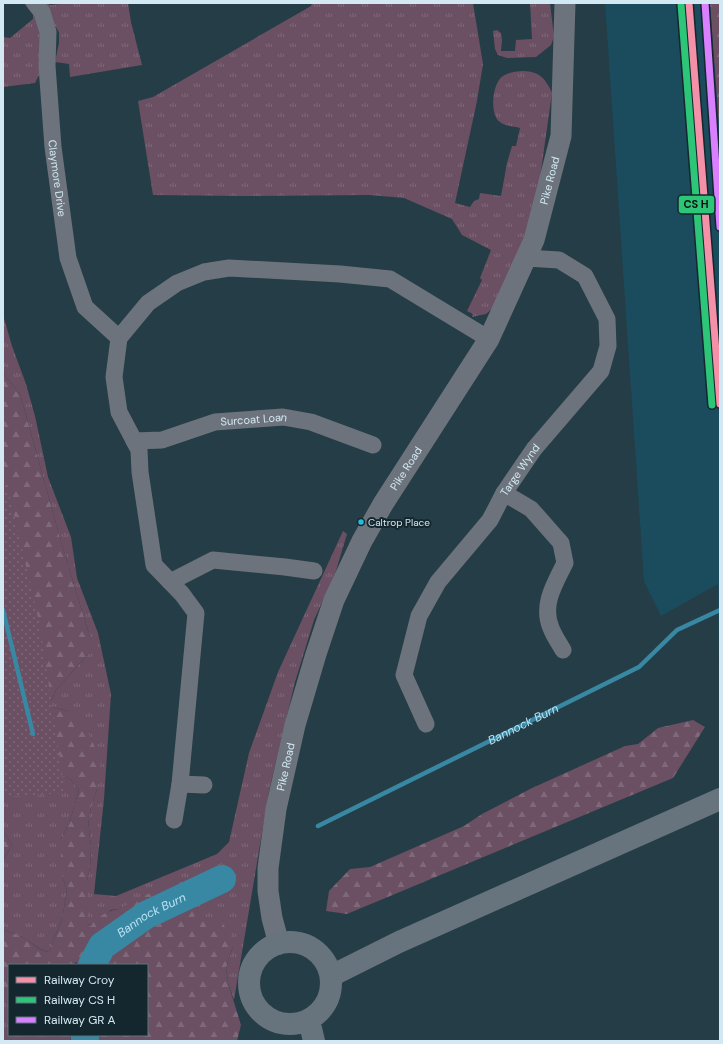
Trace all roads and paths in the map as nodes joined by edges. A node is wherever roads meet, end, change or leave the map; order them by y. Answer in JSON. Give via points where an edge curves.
{"nodes":[{"id":1,"x":35,"y":3,"type":"edge"},
{"id":2,"x":565,"y":3,"type":"edge"},
{"id":3,"x":526,"y":258,"type":"junction"},
{"id":4,"x":119,"y":338,"type":"junction"},
{"id":5,"x":489,"y":339,"type":"junction"},
{"id":6,"x":134,"y":442,"type":"junction"},
{"id":7,"x":372,"y":445,"type":"dead end"},
{"id":8,"x":504,"y":493,"type":"junction"},
{"id":9,"x":314,"y":571,"type":"dead end"},
{"id":10,"x":170,"y":582,"type":"junction"},
{"id":11,"x":563,"y":650,"type":"dead end"},
{"id":12,"x":426,"y":724,"type":"dead end"},
{"id":13,"x":180,"y":784,"type":"junction"},
{"id":14,"x":204,"y":785,"type":"dead end"},
{"id":15,"x":720,"y":799,"type":"edge"},
{"id":16,"x":174,"y":820,"type":"dead end"},
{"id":17,"x":279,"y":944,"type":"junction"},
{"id":18,"x":328,"y":968,"type":"junction"},
{"id":19,"x":309,"y":1020,"type":"junction"},
{"id":20,"x":283,"y":1023,"type":"junction"},
{"id":21,"x":296,"y":1041,"type":"edge"},
{"id":22,"x":314,"y":1041,"type":"edge"}],
"edges":[{"from":1,"to":4,"type":"street","name":"Claymore Drive","via":[[42,12],[48,32],[47,66],[53,147],[68,258],[85,307]]},
{"from":2,"to":3,"type":"street","name":"Pike Road","via":[[561,136],[534,240]]},
{"from":3,"to":5,"type":"street","name":"Pike Road"},
{"from":3,"to":8,"type":"street","name":"Targe Wynd","via":[[559,260],[585,276],[608,319],[608,346],[601,371],[534,449]]},
{"from":4,"to":5,"type":"street","via":[[148,303],[177,284],[204,272],[229,268],[390,279]]},
{"from":4,"to":6,"type":"street","via":[[114,378],[119,412]]},
{"from":5,"to":17,"type":"street","name":"Pike Road","via":[[383,504],[362,541],[332,606],[295,726],[276,809],[268,868],[268,891]]},
{"from":6,"to":7,"type":"street","name":"Surcoat Loan","via":[[162,440],[215,422],[283,417],[311,422]]},
{"from":6,"to":10,"type":"street","via":[[139,450],[154,565]]},
{"from":8,"to":11,"type":"street","via":[[531,509],[561,543],[565,562],[552,588],[547,608],[550,628]]},
{"from":8,"to":12,"type":"street","name":"Targe Wynd","via":[[490,520],[438,582],[419,616],[404,675]]},
{"from":9,"to":10,"type":"street","via":[[213,560]]},
{"from":10,"to":13,"type":"street","via":[[196,613]]},
{"from":13,"to":14,"type":"street"},
{"from":13,"to":16,"type":"street"},
{"from":15,"to":18,"type":"main road","via":[[399,942]]},
{"from":17,"to":18,"type":"main road","via":[[304,944],[316,951]]},
{"from":17,"to":20,"type":"main road","via":[[267,949],[258,958],[249,983],[251,996],[257,1007],[267,1016]]},
{"from":18,"to":19,"type":"main road","via":[[331,989],[327,1001],[320,1012]]},
{"from":19,"to":20,"type":"main road","via":[[296,1024]]},
{"from":19,"to":22,"type":"main road"},
{"from":20,"to":21,"type":"main road"}]}
